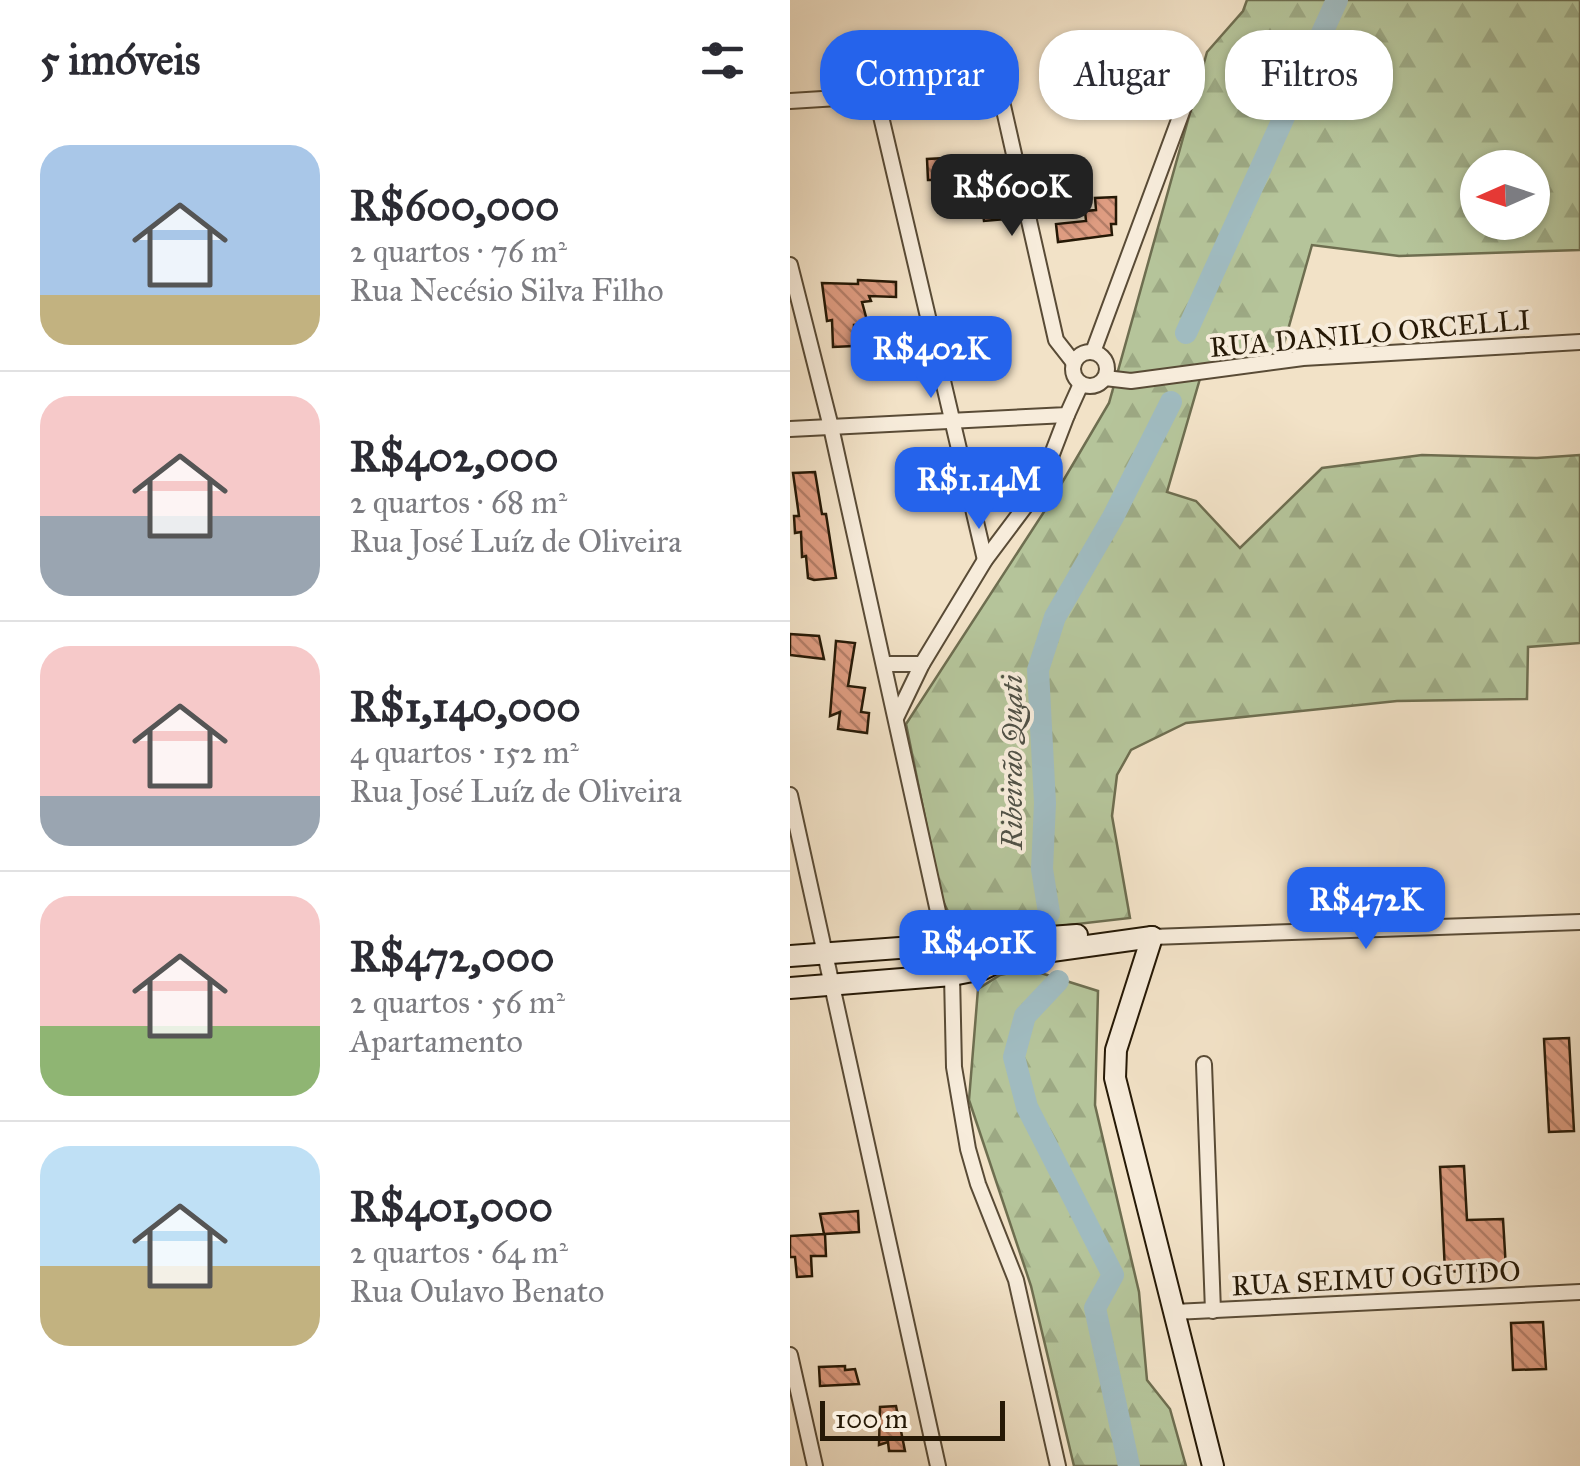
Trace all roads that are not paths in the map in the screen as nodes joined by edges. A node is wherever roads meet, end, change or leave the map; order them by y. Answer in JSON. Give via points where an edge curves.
{"nodes":[{"id":1,"x":820,"y":99,"type":"edge"},
{"id":2,"x":790,"y":101,"type":"edge"},
{"id":3,"x":882,"y":120,"type":"edge"},
{"id":4,"x":1006,"y":120,"type":"edge"},
{"id":5,"x":1179,"y":120,"type":"edge"},
{"id":6,"x":790,"y":264,"type":"edge"},
{"id":7,"x":1580,"y":342,"type":"edge"},
{"id":8,"x":1093,"y":352,"type":"junction"},
{"id":9,"x":1074,"y":363,"type":"junction"},
{"id":10,"x":1105,"y":378,"type":"junction"},
{"id":11,"x":1081,"y":384,"type":"junction"},
{"id":12,"x":1067,"y":415,"type":"junction"},
{"id":13,"x":951,"y":422,"type":"junction"},
{"id":14,"x":831,"y":427,"type":"junction"},
{"id":15,"x":790,"y":430,"type":"edge"},
{"id":16,"x":985,"y":560,"type":"junction"},
{"id":17,"x":884,"y":664,"type":"junction"},
{"id":18,"x":922,"y":664,"type":"junction"},
{"id":19,"x":896,"y":719,"type":"junction"},
{"id":20,"x":790,"y":795,"type":"edge"},
{"id":21,"x":1580,"y":922,"type":"edge"},
{"id":22,"x":1152,"y":936,"type":"junction"},
{"id":23,"x":946,"y":944,"type":"junction"},
{"id":24,"x":1098,"y":945,"type":"junction"},
{"id":25,"x":827,"y":953,"type":"junction"},
{"id":26,"x":790,"y":956,"type":"edge"},
{"id":27,"x":1139,"y":974,"type":"junction"},
{"id":28,"x":952,"y":975,"type":"junction"},
{"id":29,"x":832,"y":984,"type":"junction"},
{"id":30,"x":790,"y":988,"type":"edge"},
{"id":31,"x":1204,"y":1064,"type":"dead end"},
{"id":32,"x":1580,"y":1292,"type":"edge"},
{"id":33,"x":1213,"y":1311,"type":"junction"},
{"id":34,"x":1174,"y":1312,"type":"junction"},
{"id":35,"x":790,"y":1354,"type":"edge"},
{"id":36,"x":815,"y":1466,"type":"edge"},
{"id":37,"x":938,"y":1466,"type":"edge"},
{"id":38,"x":1058,"y":1466,"type":"edge"},
{"id":39,"x":1214,"y":1466,"type":"edge"}],
"edges":[{"from":1,"to":2,"type":"street"},
{"from":3,"to":13,"type":"street"},
{"from":4,"to":9,"type":"street","via":[[1056,340]]},
{"from":5,"to":8,"type":"street"},
{"from":6,"to":14,"type":"street"},
{"from":7,"to":10,"type":"street","name":"RUA DANILO ORCELLI","via":[[1303,358],[1132,381]]},
{"from":8,"to":9,"type":"street"},
{"from":8,"to":10,"type":"street","via":[[1106,362]]},
{"from":9,"to":11,"type":"street"},
{"from":10,"to":11,"type":"street"},
{"from":11,"to":12,"type":"street"},
{"from":12,"to":13,"type":"street"},
{"from":12,"to":16,"type":"street","via":[[1039,488]]},
{"from":13,"to":14,"type":"street"},
{"from":13,"to":16,"type":"street"},
{"from":14,"to":15,"type":"street"},
{"from":14,"to":17,"type":"street"},
{"from":16,"to":18,"type":"street"},
{"from":17,"to":18,"type":"street"},
{"from":17,"to":19,"type":"street"},
{"from":18,"to":19,"type":"street"},
{"from":19,"to":23,"type":"street"},
{"from":20,"to":25,"type":"street"},
{"from":21,"to":22,"type":"street"},
{"from":22,"to":23,"type":"street","via":[[1142,931]]},
{"from":22,"to":24,"type":"street"},
{"from":22,"to":27,"type":"street"},
{"from":23,"to":25,"type":"street"},
{"from":23,"to":28,"type":"street"},
{"from":24,"to":27,"type":"street","via":[[1128,958]]},
{"from":24,"to":28,"type":"street","via":[[1022,954]]},
{"from":25,"to":26,"type":"street"},
{"from":25,"to":29,"type":"street"},
{"from":27,"to":34,"type":"street","via":[[1116,1050],[1115,1078]]},
{"from":28,"to":29,"type":"street"},
{"from":28,"to":38,"type":"street","via":[[954,1067],[968,1149],[1016,1280]]},
{"from":29,"to":30,"type":"street"},
{"from":29,"to":37,"type":"street"},
{"from":31,"to":33,"type":"street"},
{"from":32,"to":33,"type":"street","name":"RUA SEIMU OGUIDO"},
{"from":33,"to":34,"type":"street","name":"RUA SEIMU OGUIDO"},
{"from":34,"to":39,"type":"street"},
{"from":35,"to":36,"type":"street"}]}
